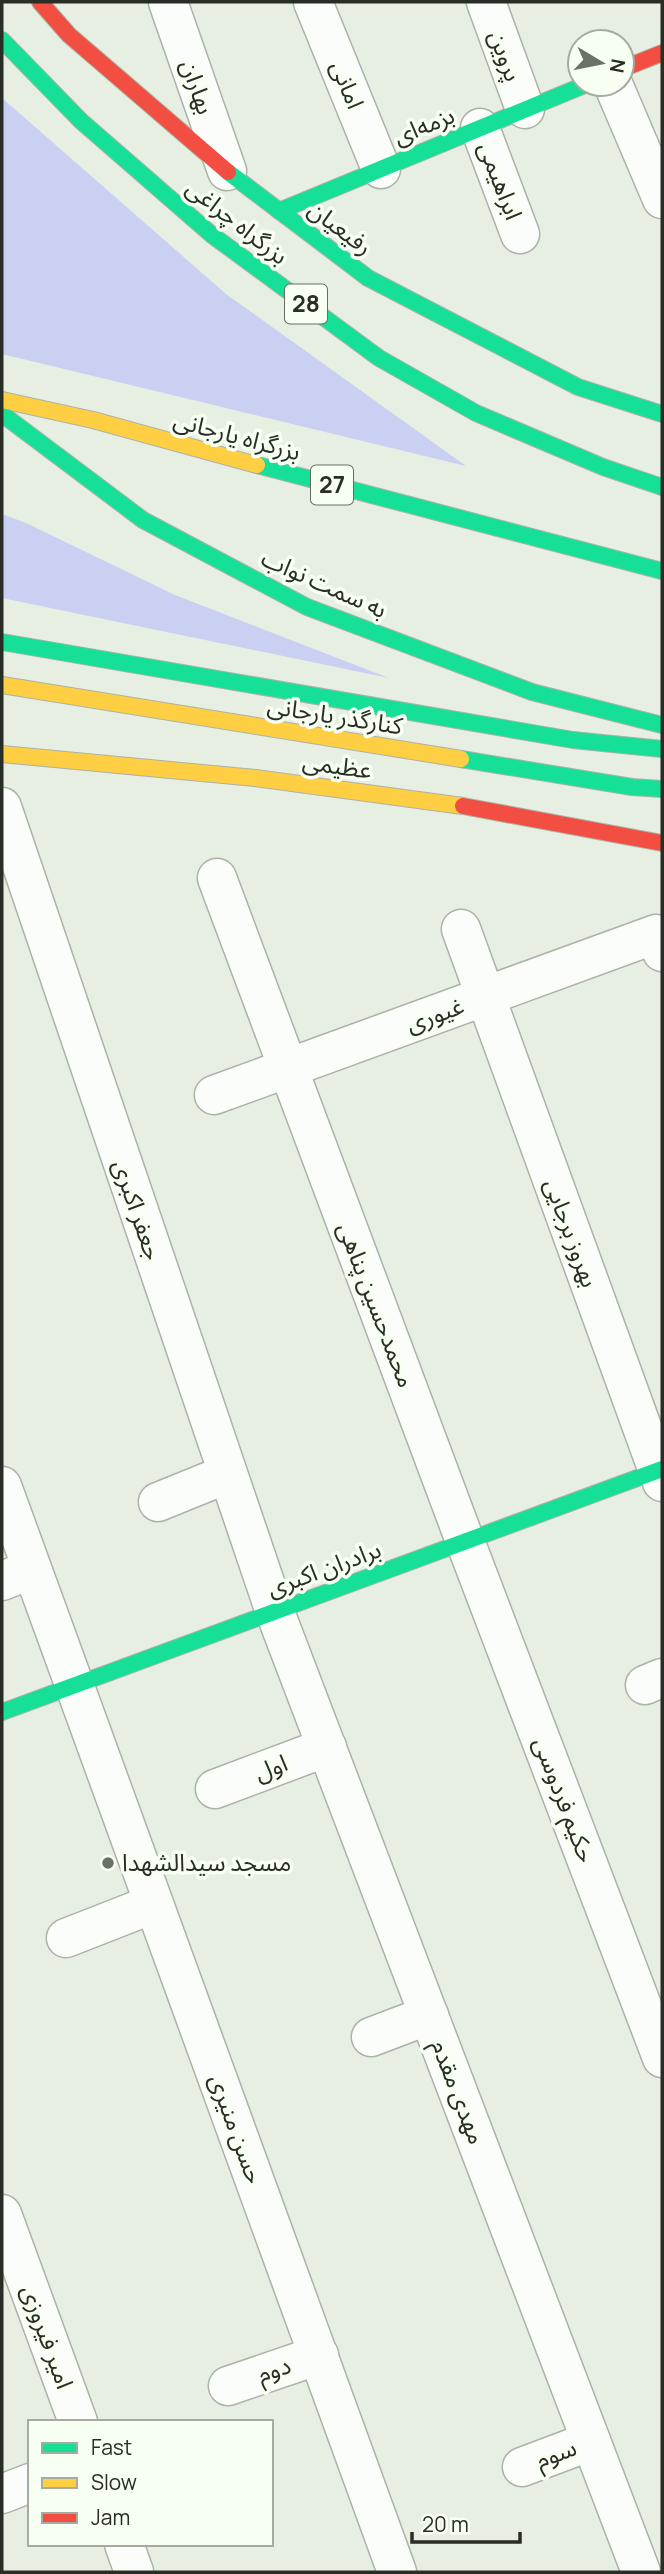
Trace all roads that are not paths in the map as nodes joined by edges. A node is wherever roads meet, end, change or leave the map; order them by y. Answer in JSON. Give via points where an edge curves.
{"nodes":[{"id":1,"x":40,"y":2,"type":"edge"},
{"id":2,"x":168,"y":2,"type":"edge"},
{"id":3,"x":313,"y":2,"type":"edge"},
{"id":4,"x":486,"y":2,"type":"edge"},
{"id":5,"x":2,"y":40,"type":"edge"},
{"id":6,"x":662,"y":52,"type":"edge"},
{"id":7,"x":636,"y":63,"type":"edge"},
{"id":8,"x":566,"y":92,"type":"edge"},
{"id":9,"x":619,"y":98,"type":"edge"},
{"id":10,"x":525,"y":109,"type":"junction"},
{"id":11,"x":480,"y":128,"type":"junction"},
{"id":12,"x":381,"y":169,"type":"junction"},
{"id":13,"x":227,"y":172,"type":"junction"},
{"id":14,"x":662,"y":199,"type":"edge"},
{"id":15,"x":279,"y":211,"type":"junction"},
{"id":16,"x":520,"y":234,"type":"dead end"},
{"id":17,"x":2,"y":400,"type":"edge"},
{"id":18,"x":2,"y":414,"type":"edge"},
{"id":19,"x":662,"y":414,"type":"edge"},
{"id":20,"x":662,"y":487,"type":"edge"},
{"id":21,"x":662,"y":571,"type":"edge"},
{"id":22,"x":2,"y":642,"type":"edge"},
{"id":23,"x":2,"y":685,"type":"edge"},
{"id":24,"x":662,"y":726,"type":"edge"},
{"id":25,"x":662,"y":748,"type":"edge"},
{"id":26,"x":2,"y":754,"type":"edge"},
{"id":27,"x":662,"y":789,"type":"edge"},
{"id":28,"x":2,"y":807,"type":"edge"},
{"id":29,"x":662,"y":843,"type":"edge"},
{"id":30,"x":217,"y":878,"type":"dead end"},
{"id":31,"x":461,"y":929,"type":"dead end"},
{"id":32,"x":659,"y":943,"type":"edge"},
{"id":33,"x":485,"y":996,"type":"junction"},
{"id":34,"x":288,"y":1068,"type":"junction"},
{"id":35,"x":214,"y":1095,"type":"dead end"},
{"id":36,"x":226,"y":1474,"type":"junction"},
{"id":37,"x":661,"y":1474,"type":"edge"},
{"id":38,"x":2,"y":1489,"type":"edge"},
{"id":39,"x":158,"y":1502,"type":"dead end"},
{"id":40,"x":465,"y":1541,"type":"junction"},
{"id":41,"x":17,"y":1575,"type":"edge"},
{"id":42,"x":275,"y":1612,"type":"junction"},
{"id":43,"x":74,"y":1685,"type":"junction"},
{"id":44,"x":2,"y":1712,"type":"edge"},
{"id":45,"x":327,"y":1747,"type":"junction"},
{"id":46,"x":215,"y":1789,"type":"dead end"},
{"id":47,"x":153,"y":1903,"type":"junction"},
{"id":48,"x":66,"y":1938,"type":"dead end"},
{"id":49,"x":429,"y":2015,"type":"junction"},
{"id":50,"x":371,"y":2037,"type":"dead end"},
{"id":51,"x":662,"y":2058,"type":"edge"},
{"id":52,"x":4,"y":2226,"type":"edge"},
{"id":53,"x":319,"y":2355,"type":"junction"},
{"id":54,"x":228,"y":2386,"type":"dead end"},
{"id":55,"x":77,"y":2420,"type":"edge"},
{"id":56,"x":590,"y":2441,"type":"junction"},
{"id":57,"x":522,"y":2468,"type":"dead end"},
{"id":58,"x":28,"y":2484,"type":"edge"},
{"id":59,"x":2,"y":2494,"type":"edge"},
{"id":60,"x":125,"y":2546,"type":"edge"},
{"id":61,"x":134,"y":2572,"type":"edge"},
{"id":62,"x":397,"y":2572,"type":"edge"},
{"id":63,"x":641,"y":2572,"type":"edge"}],
"edges":[{"from":1,"to":13,"type":"main road","name":"رفیعیان","via":[[69,35]]},
{"from":2,"to":13,"type":"street","name":"بهاران"},
{"from":3,"to":12,"type":"street","name":"امانی"},
{"from":4,"to":10,"type":"street","name":"پروین"},
{"from":5,"to":20,"type":"main road","name":"بزرگراه چراغی","number":"28","via":[[82,121],[212,234],[379,358],[476,413]]},
{"from":6,"to":7,"type":"main road"},
{"from":8,"to":10,"type":"main road","name":"بزمه‌ای"},
{"from":9,"to":14,"type":"street"},
{"from":10,"to":11,"type":"main road","name":"بزمه‌ای"},
{"from":11,"to":12,"type":"main road","name":"بزمه‌ای"},
{"from":11,"to":16,"type":"street","name":"ابراهیمی"},
{"from":12,"to":15,"type":"main road","name":"بزمه‌ای"},
{"from":13,"to":15,"type":"main road","name":"رفیعیان"},
{"from":15,"to":19,"type":"main road","name":"رفیعیان","via":[[368,278],[578,387]]},
{"from":17,"to":21,"type":"main road","name":"بزرگراه یارجانی","number":"27"},
{"from":18,"to":24,"type":"main road","name":"به سمت نواب","via":[[143,520],[307,607],[533,692]]},
{"from":22,"to":25,"type":"main road","via":[[573,740]]},
{"from":23,"to":27,"type":"main road","name":"کنارگذر یارجانی"},
{"from":26,"to":29,"type":"main road","name":"عظیمی","via":[[296,783],[504,813]]},
{"from":28,"to":36,"type":"street","name":"جعفر اکبری"},
{"from":30,"to":34,"type":"street","name":"محمدحسین پناهی"},
{"from":31,"to":33,"type":"street","name":"بهروز برجایی"},
{"from":32,"to":33,"type":"street","name":"غیوری"},
{"from":33,"to":34,"type":"street","name":"غیوری"},
{"from":33,"to":37,"type":"street","name":"بهروز برجایی"},
{"from":34,"to":35,"type":"street","name":"غیوری"},
{"from":34,"to":40,"type":"street","name":"محمدحسین پناهی"},
{"from":36,"to":39,"type":"street"},
{"from":36,"to":42,"type":"street","name":"جعفر اکبری"},
{"from":37,"to":40,"type":"main road","name":"برادران اکبری"},
{"from":38,"to":41,"type":"street","name":"حسن منیری"},
{"from":40,"to":42,"type":"main road","name":"برادران اکبری"},
{"from":40,"to":51,"type":"street","name":"حکیم فردوسی"},
{"from":41,"to":43,"type":"street","name":"حسن منیری"},
{"from":42,"to":43,"type":"main road","name":"برادران اکبری"},
{"from":42,"to":45,"type":"street","name":"مهدی مقدم"},
{"from":43,"to":44,"type":"main road","name":"برادران اکبری"},
{"from":43,"to":47,"type":"street","name":"حسن منیری"},
{"from":45,"to":46,"type":"street","name":"اول"},
{"from":45,"to":49,"type":"street","name":"مهدی مقدم"},
{"from":47,"to":48,"type":"street"},
{"from":47,"to":53,"type":"street","name":"حسن منیری"},
{"from":49,"to":50,"type":"street"},
{"from":49,"to":56,"type":"street","name":"مهدی مقدم"},
{"from":52,"to":55,"type":"street","name":"امیر فیروزی"},
{"from":53,"to":54,"type":"street","name":"دوم"},
{"from":53,"to":62,"type":"street","name":"حسن منیری"},
{"from":56,"to":57,"type":"street","name":"سوم"},
{"from":56,"to":63,"type":"street","name":"مهدی مقدم"},
{"from":58,"to":59,"type":"street"},
{"from":60,"to":61,"type":"street"}]}
